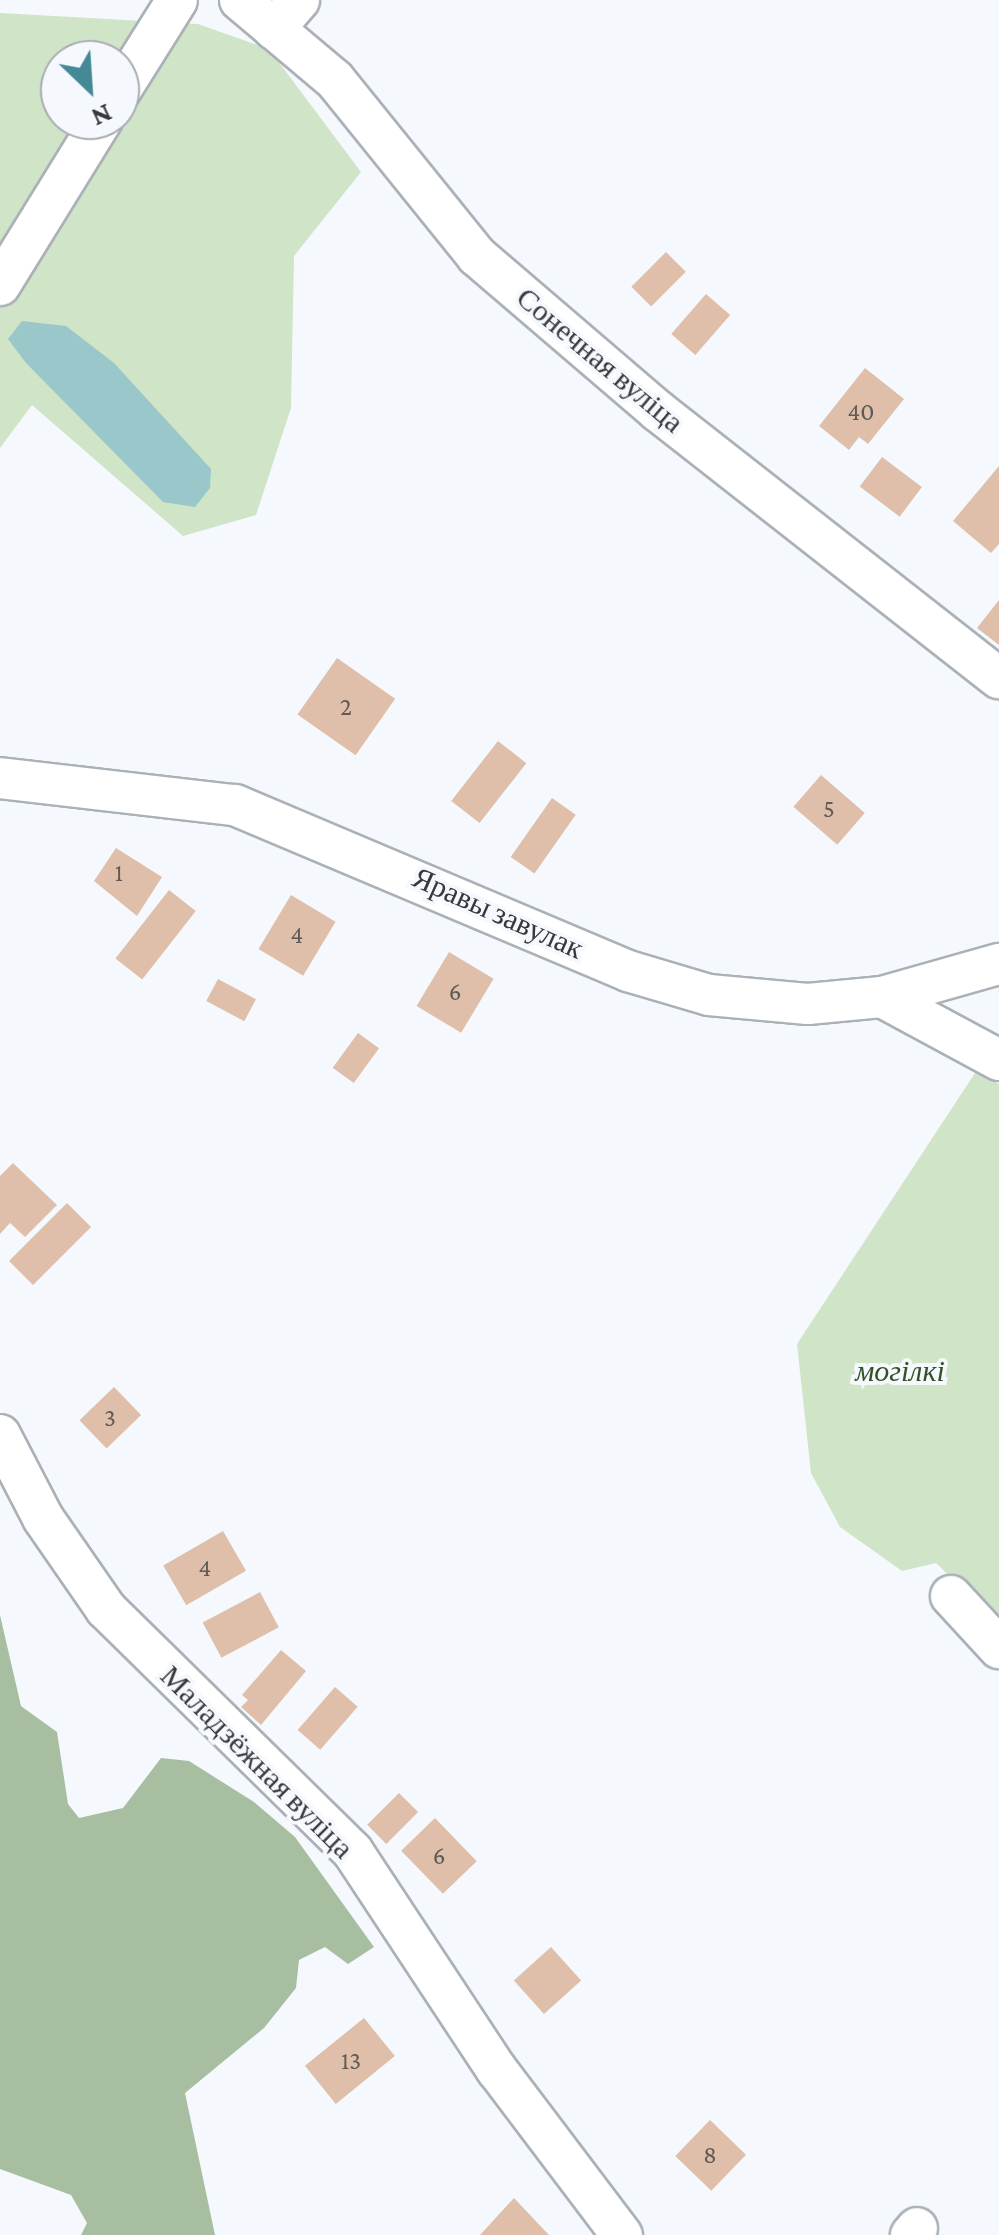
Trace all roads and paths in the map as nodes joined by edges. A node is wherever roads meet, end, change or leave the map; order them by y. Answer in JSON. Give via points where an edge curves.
{"nodes":[{"id":1,"x":177,"y":0,"type":"edge"},
{"id":2,"x":240,"y":0,"type":"edge"},
{"id":3,"x":286,"y":14,"type":"edge"},
{"id":4,"x":140,"y":59,"type":"edge"},
{"id":5,"x":90,"y":140,"type":"edge"},
{"id":6,"x":0,"y":284,"type":"edge"},
{"id":7,"x":999,"y":678,"type":"edge"},
{"id":8,"x":0,"y":778,"type":"edge"},
{"id":9,"x":999,"y":964,"type":"edge"},
{"id":10,"x":882,"y":997,"type":"junction"},
{"id":11,"x":999,"y":1060,"type":"edge"},
{"id":12,"x":0,"y":1436,"type":"edge"},
{"id":13,"x":951,"y":1596,"type":"dead end"},
{"id":14,"x":999,"y":1648,"type":"edge"},
{"id":15,"x":622,"y":2235,"type":"edge"}],
"edges":[{"from":1,"to":4,"type":"street"},
{"from":2,"to":3,"type":"street","name":"Сонечная вуліца"},
{"from":3,"to":7,"type":"street","name":"Сонечная вуліца","via":[[476,256],[658,411]]},
{"from":5,"to":6,"type":"street"},
{"from":8,"to":10,"type":"street","name":"Яравы завулак","via":[[234,805],[628,971],[709,995],[808,1004]]},
{"from":9,"to":10,"type":"street","name":"Яравы завулак"},
{"from":10,"to":11,"type":"street"},
{"from":12,"to":15,"type":"street","name":"Маладзёжная вуліца","via":[[44,1518],[106,1609],[353,1852],[497,2070]]},
{"from":13,"to":14,"type":"street"}]}
